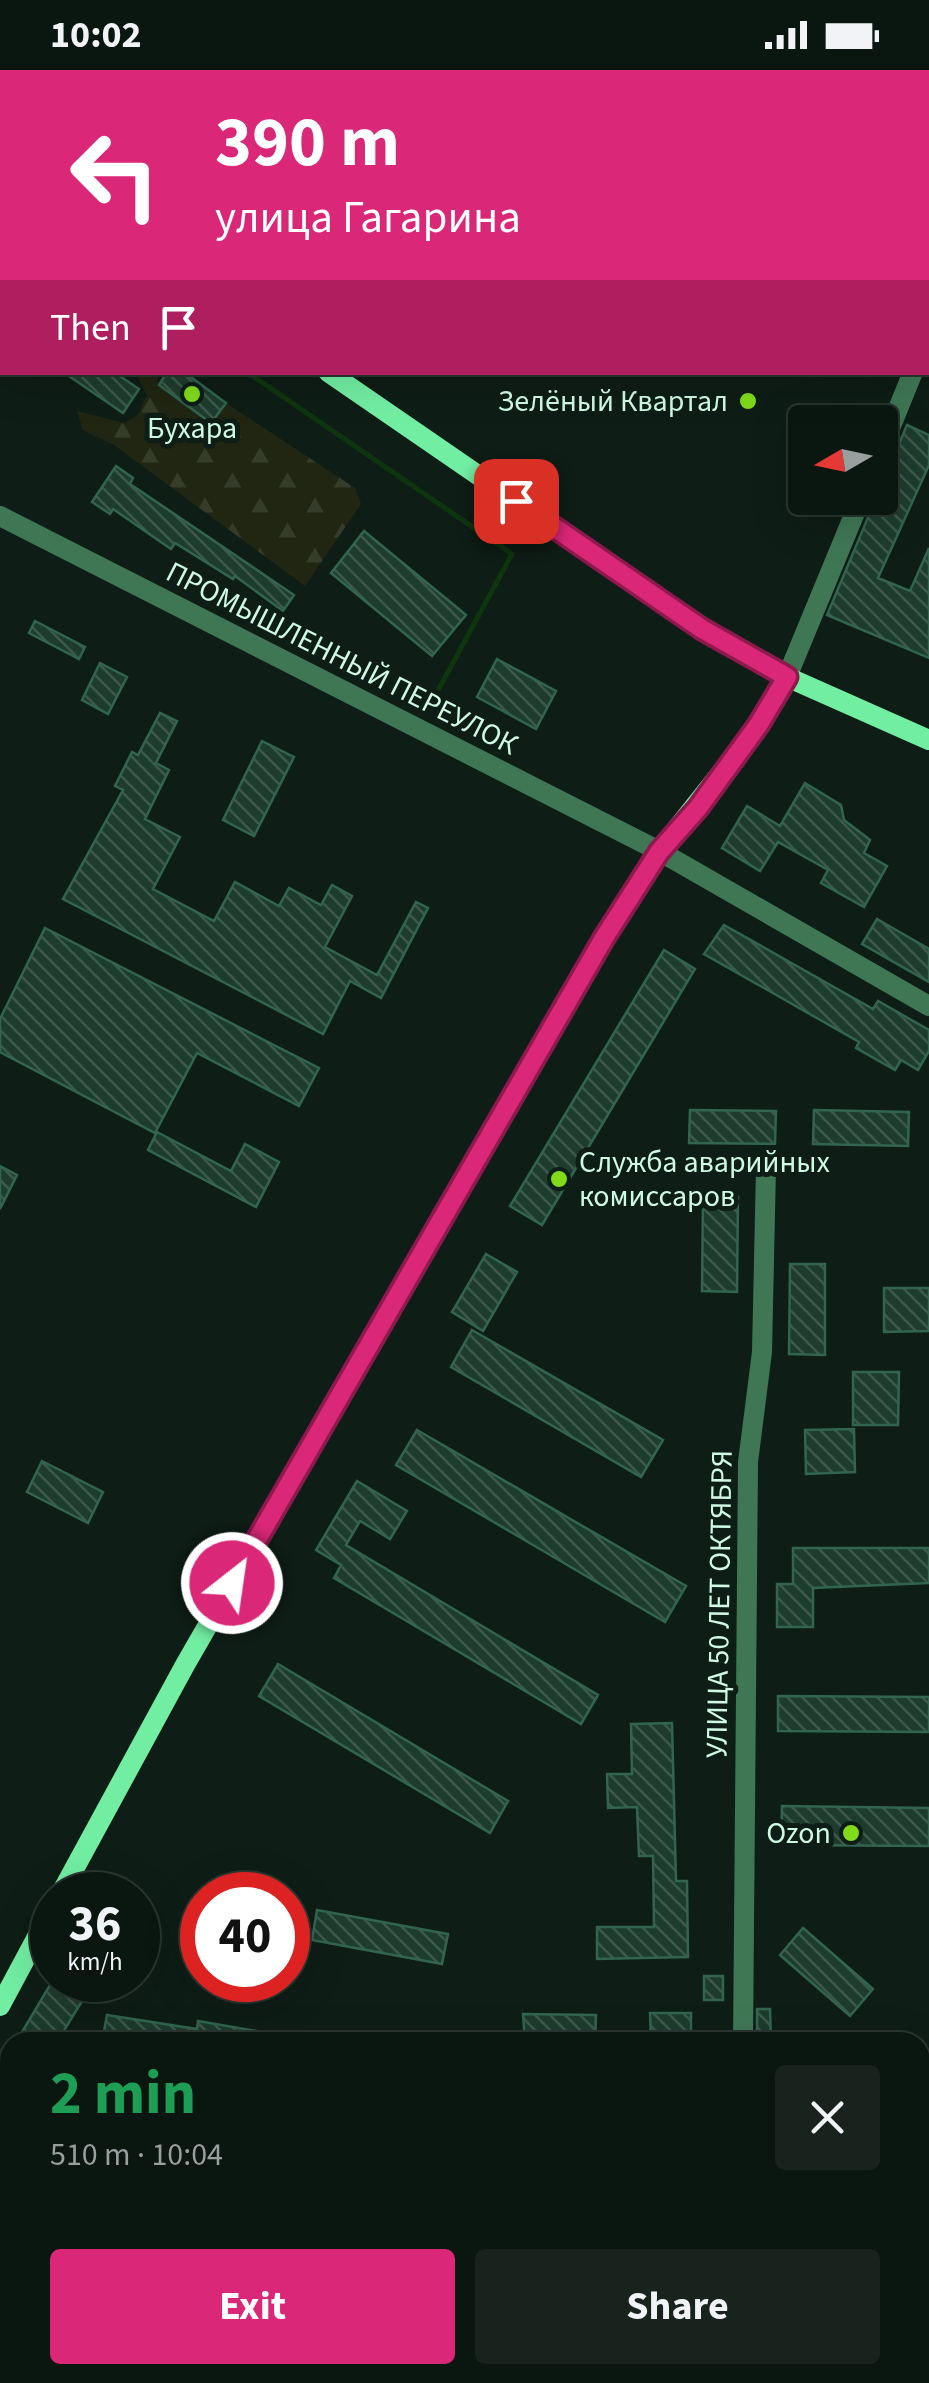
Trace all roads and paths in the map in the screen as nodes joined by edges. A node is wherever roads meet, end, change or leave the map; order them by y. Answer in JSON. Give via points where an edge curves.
{"nodes":[{"id":1,"x":332,"y":375,"type":"edge"},
{"id":2,"x":913,"y":375,"type":"edge"},
{"id":3,"x":898,"y":410,"type":"edge"},
{"id":4,"x":854,"y":515,"type":"edge"},
{"id":5,"x":0,"y":516,"type":"edge"},
{"id":6,"x":787,"y":677,"type":"junction"},
{"id":7,"x":929,"y":740,"type":"edge"},
{"id":8,"x":659,"y":852,"type":"junction"},
{"id":9,"x":929,"y":1006,"type":"edge"},
{"id":10,"x":766,"y":1168,"type":"dead end"},
{"id":11,"x":73,"y":1872,"type":"edge"},
{"id":12,"x":30,"y":1950,"type":"edge"},
{"id":13,"x":0,"y":2006,"type":"edge"},
{"id":14,"x":743,"y":2032,"type":"edge"}],
"edges":[{"from":1,"to":6,"type":"street","via":[[702,629]]},
{"from":2,"to":3,"type":"street"},
{"from":4,"to":6,"type":"street"},
{"from":5,"to":8,"type":"street","name":"ПРОМЫШЛЕННЫЙ ПЕРЕУЛОК"},
{"from":6,"to":7,"type":"street"},
{"from":6,"to":8,"type":"street","via":[[749,738]]},
{"from":8,"to":9,"type":"street","name":"ПРОМЫШЛЕННЫЙ ПЕРЕУЛОК"},
{"from":8,"to":11,"type":"street","via":[[276,1506]]},
{"from":10,"to":14,"type":"street","name":"УЛИЦА 50 ЛЕТ ОКТЯБРЯ","via":[[762,1352],[748,1462]]},
{"from":12,"to":13,"type":"street"}]}
